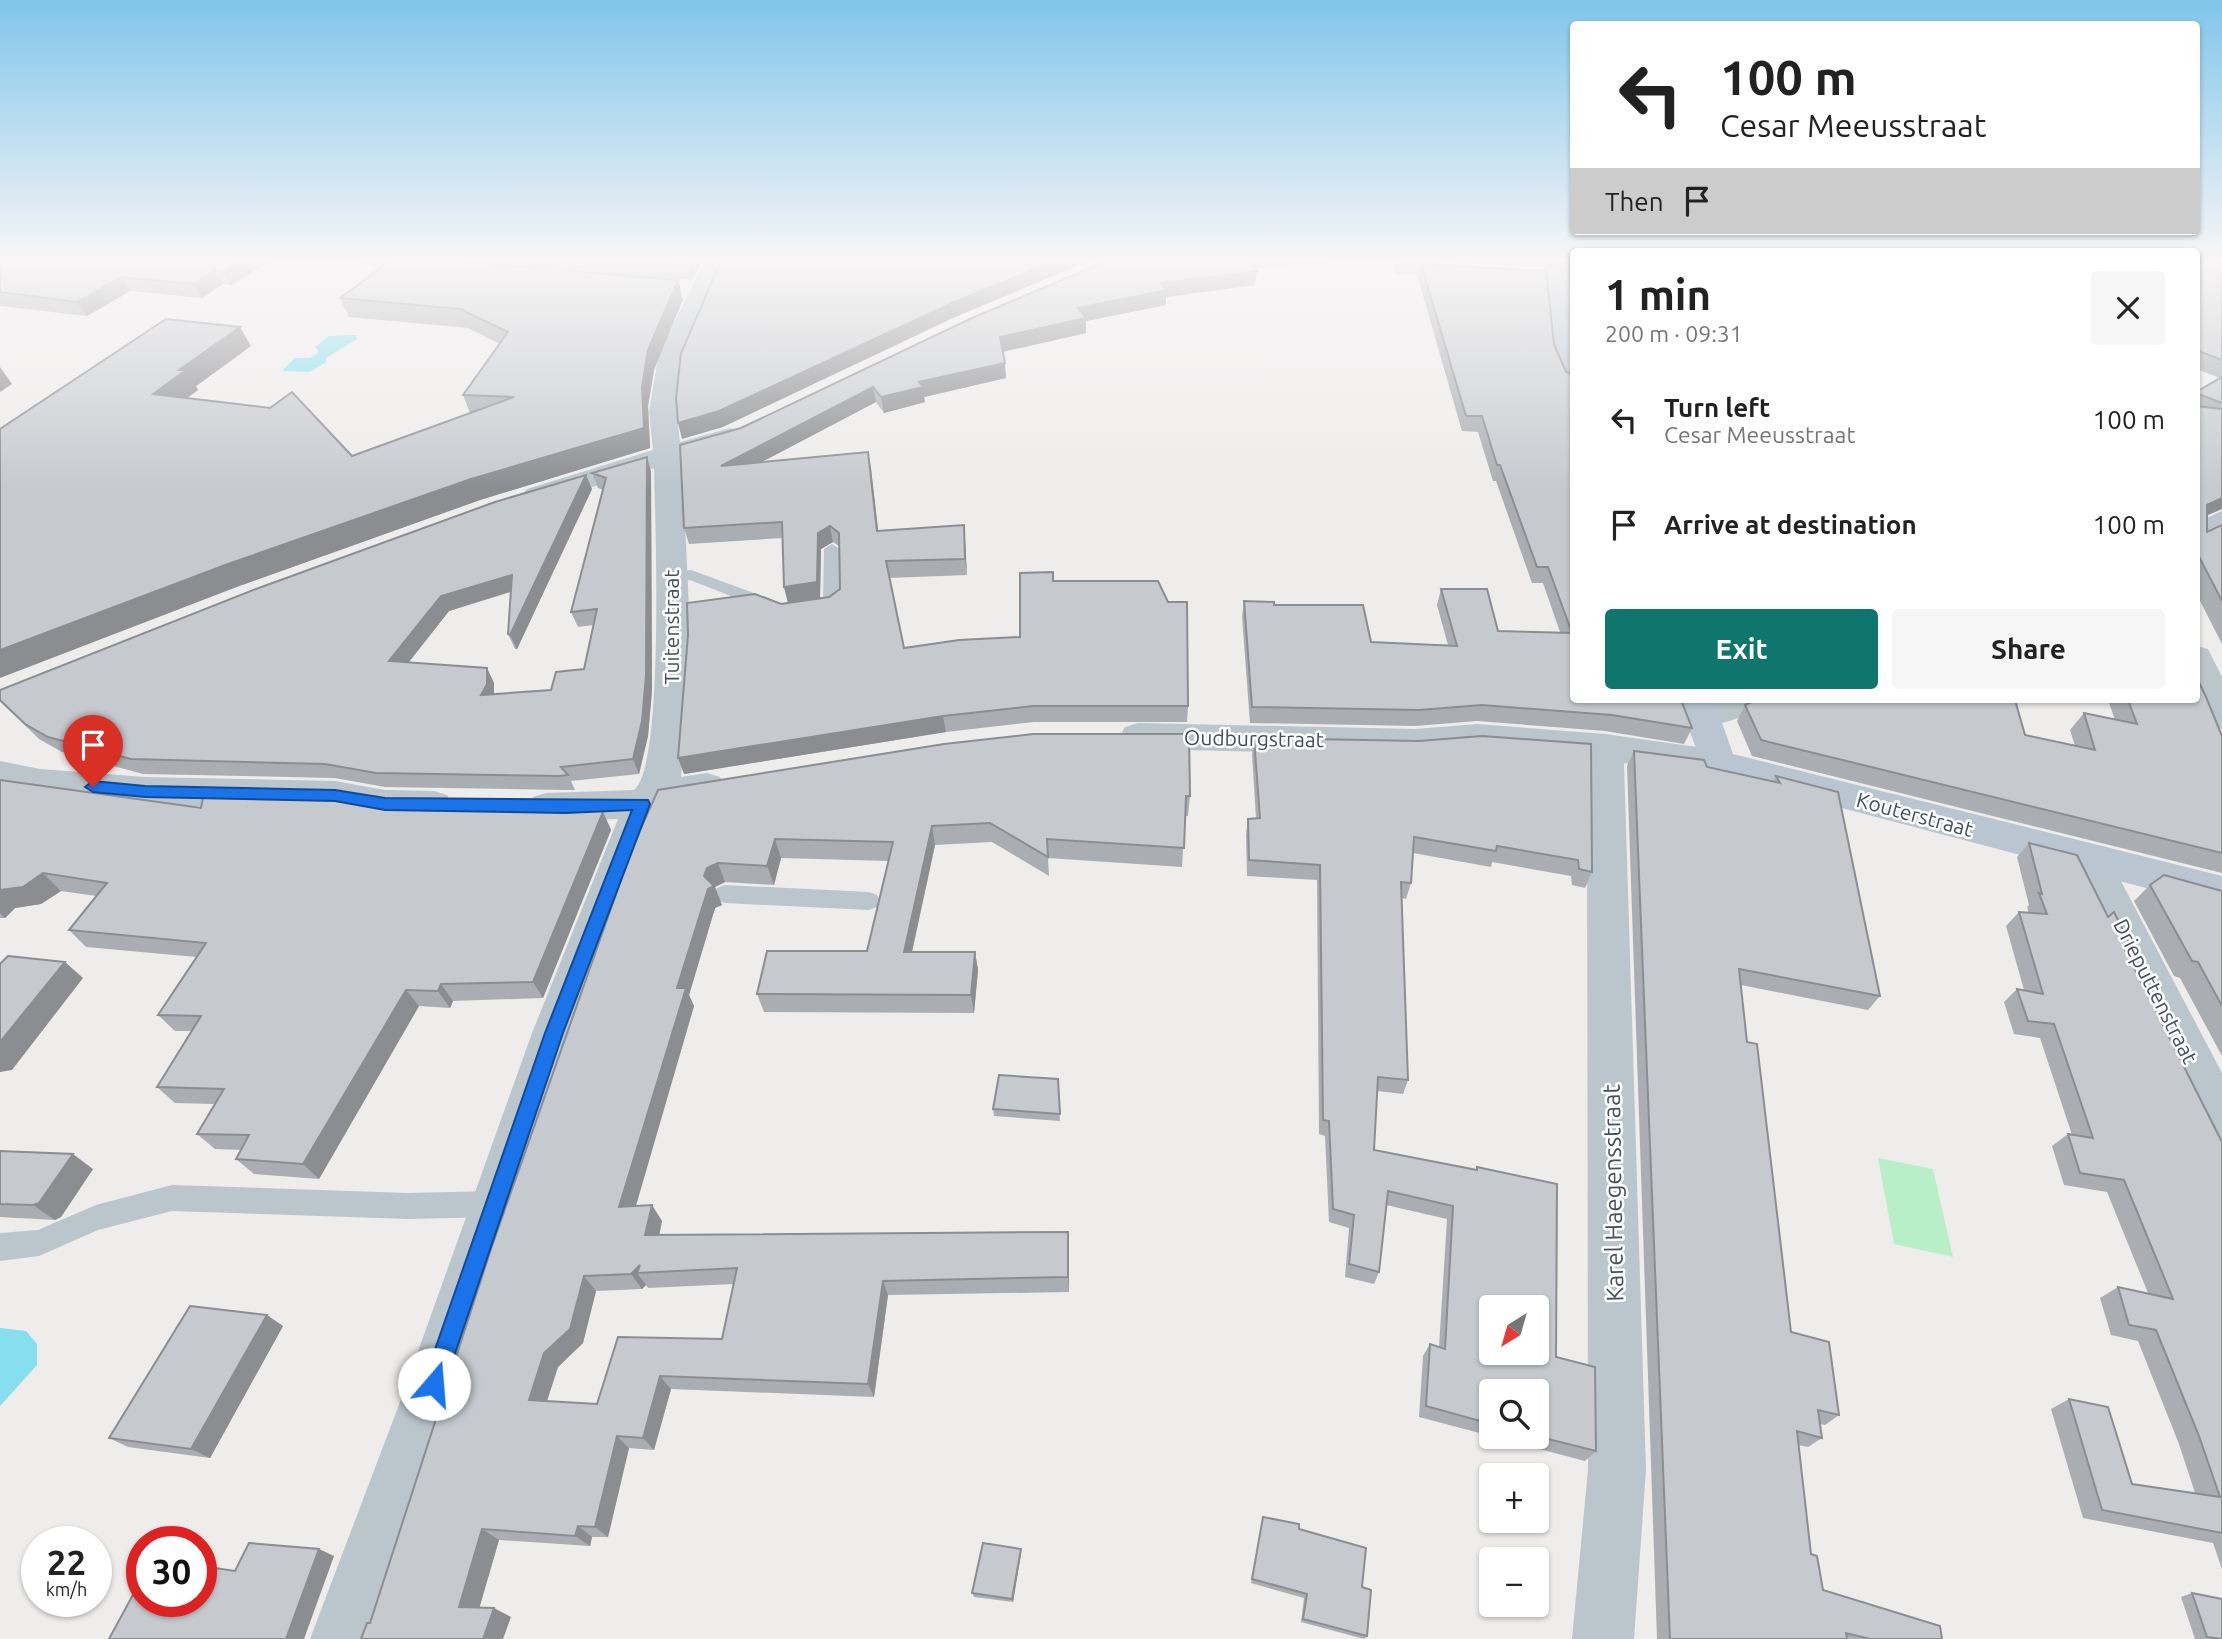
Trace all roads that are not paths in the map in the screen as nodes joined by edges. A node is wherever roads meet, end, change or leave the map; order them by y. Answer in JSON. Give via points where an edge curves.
{"nodes":[{"id":1,"x":679,"y":337,"type":"edge"},
{"id":2,"x":1561,"y":337,"type":"edge"},
{"id":3,"x":1570,"y":370,"type":"edge"},
{"id":4,"x":758,"y":424,"type":"edge"},
{"id":5,"x":668,"y":456,"type":"junction"},
{"id":6,"x":503,"y":505,"type":"edge"},
{"id":7,"x":2222,"y":520,"type":"edge"},
{"id":8,"x":2200,"y":534,"type":"edge"},
{"id":9,"x":831,"y":549,"type":"edge"},
{"id":10,"x":672,"y":578,"type":"junction"},
{"id":11,"x":2200,"y":666,"type":"edge"},
{"id":12,"x":1728,"y":703,"type":"edge"},
{"id":13,"x":1699,"y":708,"type":"edge"},
{"id":14,"x":2222,"y":717,"type":"edge"},
{"id":15,"x":1107,"y":736,"type":"edge"},
{"id":16,"x":1605,"y":747,"type":"junction"},
{"id":17,"x":1718,"y":763,"type":"junction"},
{"id":18,"x":0,"y":774,"type":"edge"},
{"id":19,"x":736,"y":782,"type":"edge"},
{"id":20,"x":648,"y":800,"type":"junction"},
{"id":21,"x":468,"y":806,"type":"edge"},
{"id":22,"x":510,"y":806,"type":"edge"},
{"id":23,"x":2090,"y":860,"type":"junction"},
{"id":24,"x":2222,"y":892,"type":"edge"},
{"id":25,"x":725,"y":894,"type":"dead end"},
{"id":26,"x":869,"y":901,"type":"dead end"},
{"id":27,"x":2222,"y":1120,"type":"edge"},
{"id":28,"x":494,"y":1203,"type":"junction"},
{"id":29,"x":0,"y":1247,"type":"edge"},
{"id":30,"x":341,"y":1639,"type":"edge"},
{"id":31,"x":1603,"y":1639,"type":"edge"}],
"edges":[{"from":1,"to":5,"type":"street","name":"Tuitenstraat","via":[[671,353],[662,411]]},
{"from":2,"to":3,"type":"street"},
{"from":4,"to":5,"type":"street"},
{"from":5,"to":6,"type":"street"},
{"from":5,"to":10,"type":"street","name":"Tuitenstraat"},
{"from":7,"to":8,"type":"street"},
{"from":9,"to":10,"type":"lane","via":[[832,605],[791,611],[691,575]]},
{"from":10,"to":20,"type":"street","name":"Tuitenstraat","via":[[674,651],[664,773]]},
{"from":11,"to":14,"type":"street"},
{"from":12,"to":13,"type":"street"},
{"from":13,"to":17,"type":"street"},
{"from":15,"to":16,"type":"street","name":"Oudburgstraat","via":[[1415,741],[1477,737]]},
{"from":16,"to":17,"type":"street","name":"Kouterstraat"},
{"from":16,"to":31,"type":"street","name":"Karel Haegensstraat","via":[[1617,1471]]},
{"from":17,"to":23,"type":"street","name":"Kouterstraat"},
{"from":18,"to":21,"type":"street","via":[[145,791],[335,795],[385,804]]},
{"from":19,"to":20,"type":"street"},
{"from":20,"to":22,"type":"street"},
{"from":20,"to":28,"type":"street","name":"Tuitenstraat","via":[[619,895]]},
{"from":23,"to":24,"type":"street","name":"Kouterstraat"},
{"from":23,"to":27,"type":"street","name":"Drieputtenstraat"},
{"from":25,"to":26,"type":"lane"},
{"from":28,"to":29,"type":"lane","via":[[408,1206],[172,1198],[96,1218],[38,1243]]},
{"from":28,"to":30,"type":"street","name":"Tuitenstraat"}]}
